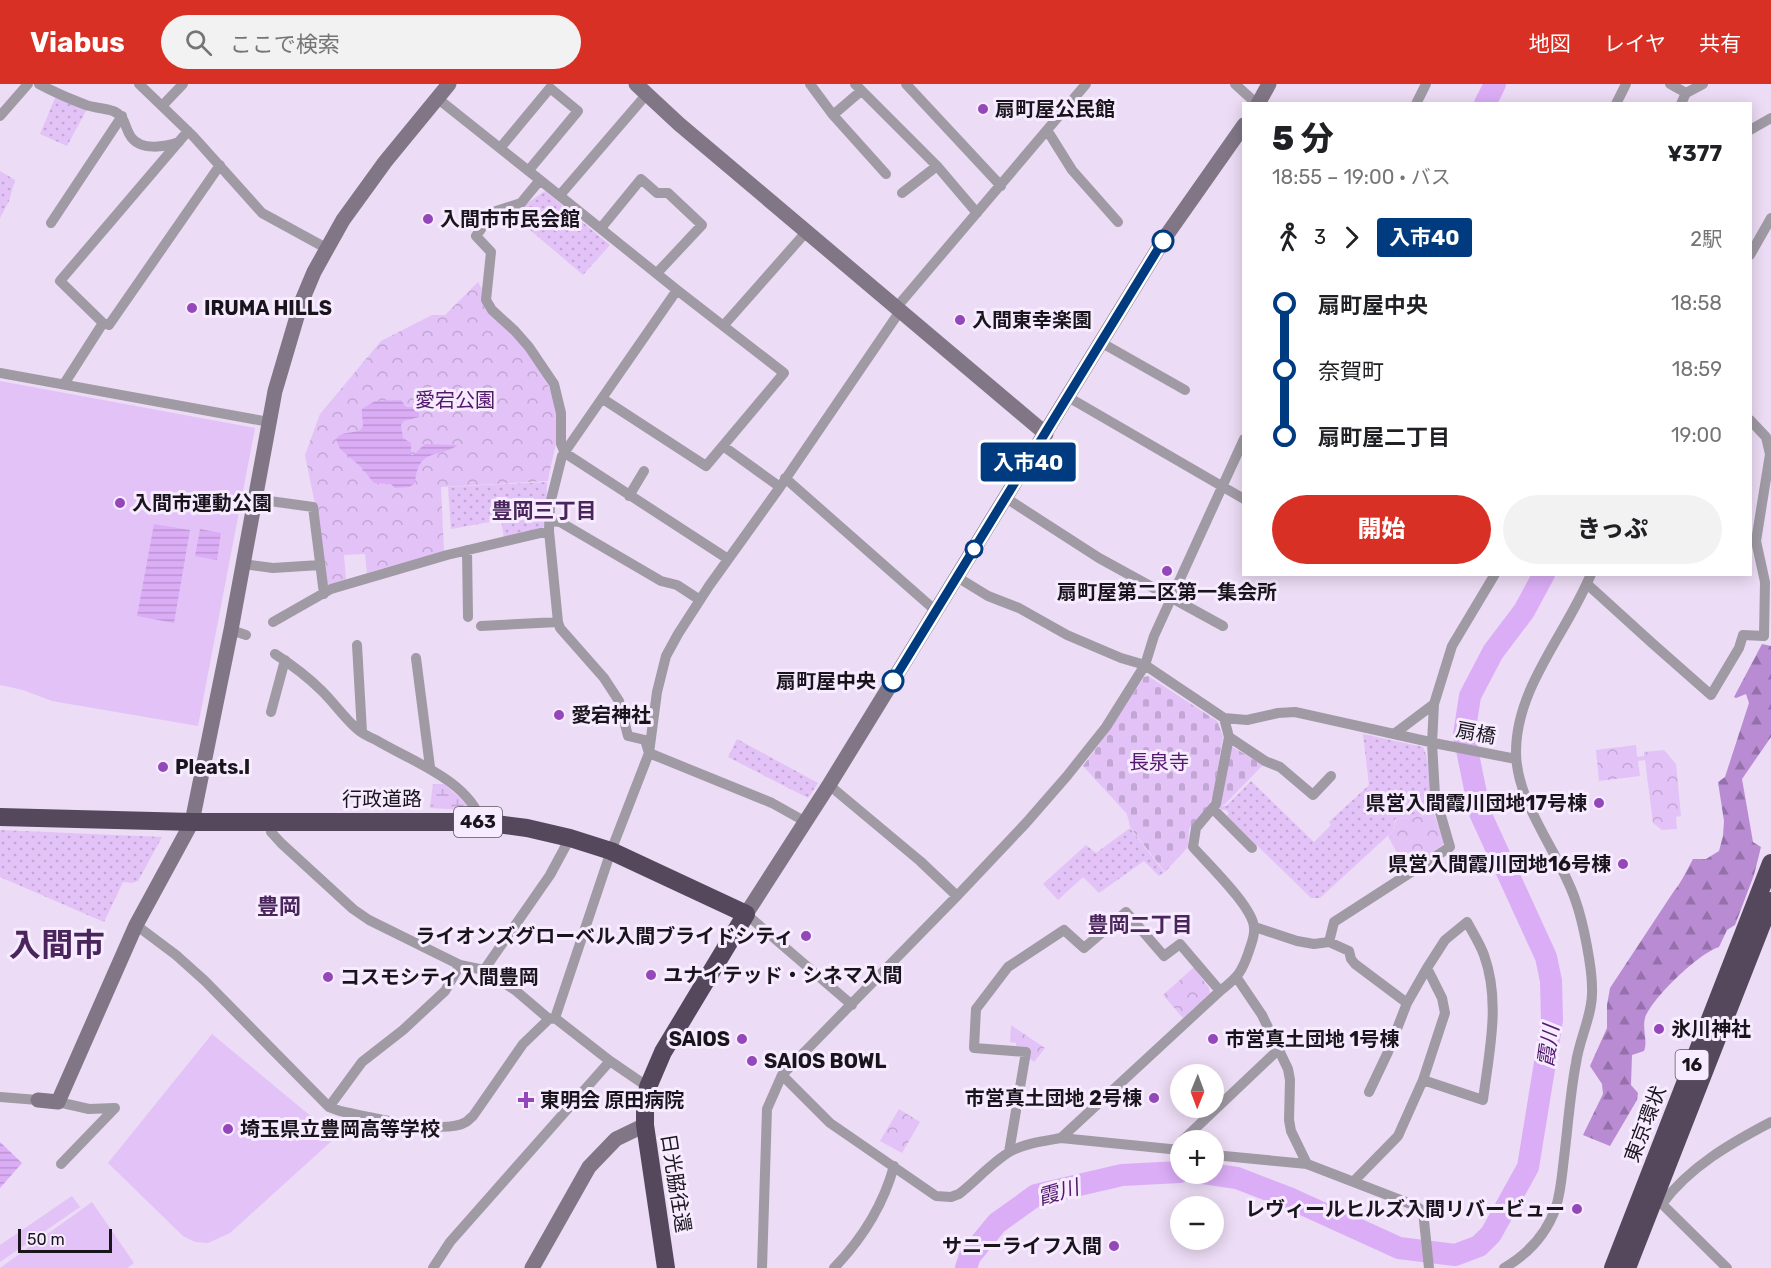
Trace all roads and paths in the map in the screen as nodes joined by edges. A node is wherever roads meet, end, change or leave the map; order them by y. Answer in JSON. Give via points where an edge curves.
{"nodes":[{"id":1,"x":28,"y":84,"type":"edge"},
{"id":2,"x":39,"y":84,"type":"edge"},
{"id":3,"x":139,"y":84,"type":"edge"},
{"id":4,"x":183,"y":84,"type":"edge"},
{"id":5,"x":449,"y":84,"type":"edge"},
{"id":6,"x":810,"y":84,"type":"edge"},
{"id":7,"x":906,"y":84,"type":"edge"},
{"id":8,"x":1235,"y":84,"type":"edge"},
{"id":9,"x":1269,"y":84,"type":"edge"},
{"id":10,"x":1426,"y":84,"type":"edge"},
{"id":11,"x":1626,"y":84,"type":"edge"},
{"id":12,"x":1670,"y":84,"type":"edge"},
{"id":13,"x":1703,"y":84,"type":"edge"},
{"id":14,"x":1083,"y":85,"type":"edge"},
{"id":15,"x":858,"y":87,"type":"edge"},
{"id":16,"x":641,"y":89,"type":"edge"},
{"id":17,"x":1686,"y":93,"type":"junction"},
{"id":18,"x":437,"y":98,"type":"junction"},
{"id":19,"x":1255,"y":102,"type":"edge"},
{"id":20,"x":1258,"y":102,"type":"edge"},
{"id":21,"x":1417,"y":102,"type":"edge"},
{"id":22,"x":1617,"y":102,"type":"edge"},
{"id":23,"x":1682,"y":102,"type":"edge"},
{"id":24,"x":162,"y":106,"type":"junction"},
{"id":25,"x":833,"y":115,"type":"junction"},
{"id":26,"x":0,"y":116,"type":"edge"},
{"id":27,"x":122,"y":116,"type":"junction"},
{"id":28,"x":1771,"y":118,"type":"edge"},
{"id":29,"x":1752,"y":129,"type":"edge"},
{"id":30,"x":1047,"y":130,"type":"junction"},
{"id":31,"x":188,"y":131,"type":"junction"},
{"id":32,"x":1242,"y":132,"type":"edge"},
{"id":33,"x":179,"y":142,"type":"junction"},
{"id":34,"x":501,"y":147,"type":"junction"},
{"id":35,"x":219,"y":165,"type":"junction"},
{"id":36,"x":937,"y":166,"type":"junction"},
{"id":37,"x":529,"y":170,"type":"junction"},
{"id":38,"x":886,"y":174,"type":"dead end"},
{"id":39,"x":540,"y":180,"type":"junction"},
{"id":40,"x":1000,"y":186,"type":"junction"},
{"id":41,"x":902,"y":193,"type":"dead end"},
{"id":42,"x":560,"y":195,"type":"junction"},
{"id":43,"x":977,"y":213,"type":"junction"},
{"id":44,"x":1771,"y":218,"type":"edge"},
{"id":45,"x":1118,"y":222,"type":"dead end"},
{"id":46,"x":51,"y":223,"type":"dead end"},
{"id":47,"x":601,"y":228,"type":"junction"},
{"id":48,"x":807,"y":231,"type":"junction"},
{"id":49,"x":326,"y":248,"type":"junction"},
{"id":50,"x":1752,"y":251,"type":"edge"},
{"id":51,"x":657,"y":273,"type":"junction"},
{"id":52,"x":677,"y":290,"type":"junction"},
{"id":53,"x":898,"y":309,"type":"junction"},
{"id":54,"x":103,"y":323,"type":"junction"},
{"id":55,"x":724,"y":325,"type":"junction"},
{"id":56,"x":1101,"y":343,"type":"junction"},
{"id":57,"x":0,"y":373,"type":"edge"},
{"id":58,"x":64,"y":384,"type":"junction"},
{"id":59,"x":1185,"y":390,"type":"dead end"},
{"id":60,"x":1068,"y":397,"type":"junction"},
{"id":61,"x":603,"y":399,"type":"junction"},
{"id":62,"x":269,"y":422,"type":"junction"},
{"id":63,"x":1752,"y":422,"type":"edge"},
{"id":64,"x":1046,"y":434,"type":"junction"},
{"id":65,"x":1242,"y":443,"type":"edge"},
{"id":66,"x":723,"y":446,"type":"junction"},
{"id":67,"x":565,"y":453,"type":"junction"},
{"id":68,"x":644,"y":471,"type":"dead end"},
{"id":69,"x":783,"y":482,"type":"junction"},
{"id":70,"x":1221,"y":487,"type":"junction"},
{"id":71,"x":629,"y":496,"type":"junction"},
{"id":72,"x":1006,"y":498,"type":"junction"},
{"id":73,"x":1242,"y":498,"type":"edge"},
{"id":74,"x":255,"y":499,"type":"junction"},
{"id":75,"x":549,"y":526,"type":"junction"},
{"id":76,"x":467,"y":550,"type":"junction"},
{"id":77,"x":728,"y":559,"type":"junction"},
{"id":78,"x":243,"y":564,"type":"junction"},
{"id":79,"x":320,"y":565,"type":"junction"},
{"id":80,"x":1494,"y":576,"type":"edge"},
{"id":81,"x":957,"y":577,"type":"junction"},
{"id":82,"x":1589,"y":579,"type":"edge"},
{"id":83,"x":324,"y":594,"type":"junction"},
{"id":84,"x":1171,"y":598,"type":"junction"},
{"id":85,"x":700,"y":600,"type":"junction"},
{"id":86,"x":936,"y":611,"type":"junction"},
{"id":87,"x":468,"y":617,"type":"dead end"},
{"id":88,"x":273,"y":622,"type":"dead end"},
{"id":89,"x":558,"y":622,"type":"junction"},
{"id":90,"x":481,"y":626,"type":"dead end"},
{"id":91,"x":1223,"y":626,"type":"dead end"},
{"id":92,"x":357,"y":645,"type":"dead end"},
{"id":93,"x":416,"y":658,"type":"dead end"},
{"id":94,"x":1145,"y":665,"type":"junction"},
{"id":95,"x":1434,"y":704,"type":"junction"},
{"id":96,"x":271,"y":712,"type":"dead end"},
{"id":97,"x":1224,"y":718,"type":"junction"},
{"id":98,"x":362,"y":732,"type":"junction"},
{"id":99,"x":1394,"y":734,"type":"junction"},
{"id":100,"x":1229,"y":737,"type":"junction"},
{"id":101,"x":1435,"y":743,"type":"junction"},
{"id":102,"x":649,"y":753,"type":"junction"},
{"id":103,"x":1511,"y":758,"type":"junction"},
{"id":104,"x":430,"y":767,"type":"junction"},
{"id":105,"x":1331,"y":776,"type":"dead end"},
{"id":106,"x":829,"y":785,"type":"junction"},
{"id":107,"x":1213,"y":809,"type":"junction"},
{"id":108,"x":0,"y":817,"type":"edge"},
{"id":109,"x":270,"y":821,"type":"junction"},
{"id":110,"x":192,"y":822,"type":"junction"},
{"id":111,"x":481,"y":822,"type":"junction"},
{"id":112,"x":806,"y":822,"type":"junction"},
{"id":113,"x":570,"y":838,"type":"junction"},
{"id":114,"x":1252,"y":848,"type":"dead end"},
{"id":115,"x":611,"y":851,"type":"junction"},
{"id":116,"x":1771,"y":863,"type":"edge"},
{"id":117,"x":957,"y":896,"type":"junction"},
{"id":118,"x":1771,"y":901,"type":"edge"},
{"id":119,"x":746,"y":914,"type":"junction"},
{"id":120,"x":136,"y":925,"type":"junction"},
{"id":121,"x":1255,"y":927,"type":"junction"},
{"id":122,"x":1329,"y":942,"type":"junction"},
{"id":123,"x":460,"y":965,"type":"junction"},
{"id":124,"x":1427,"y":968,"type":"junction"},
{"id":125,"x":484,"y":970,"type":"junction"},
{"id":126,"x":1237,"y":978,"type":"junction"},
{"id":127,"x":1220,"y":991,"type":"junction"},
{"id":128,"x":1407,"y":1003,"type":"junction"},
{"id":129,"x":852,"y":1005,"type":"junction"},
{"id":130,"x":552,"y":1019,"type":"junction"},
{"id":131,"x":1279,"y":1049,"type":"junction"},
{"id":132,"x":610,"y":1061,"type":"junction"},
{"id":133,"x":782,"y":1075,"type":"junction"},
{"id":134,"x":1423,"y":1080,"type":"junction"},
{"id":135,"x":648,"y":1087,"type":"junction"},
{"id":136,"x":1369,"y":1092,"type":"dead end"},
{"id":137,"x":0,"y":1097,"type":"edge"},
{"id":138,"x":38,"y":1100,"type":"joint"},
{"id":139,"x":58,"y":1102,"type":"junction"},
{"id":140,"x":329,"y":1107,"type":"junction"},
{"id":141,"x":1771,"y":1122,"type":"edge"},
{"id":142,"x":645,"y":1125,"type":"junction"},
{"id":143,"x":1195,"y":1130,"type":"edge"},
{"id":144,"x":1062,"y":1138,"type":"junction"},
{"id":145,"x":1170,"y":1145,"type":"edge"},
{"id":146,"x":1010,"y":1152,"type":"junction"},
{"id":147,"x":1224,"y":1156,"type":"edge"},
{"id":148,"x":61,"y":1164,"type":"dead end"},
{"id":149,"x":1307,"y":1164,"type":"junction"},
{"id":150,"x":894,"y":1166,"type":"junction"},
{"id":151,"x":1353,"y":1182,"type":"junction"},
{"id":152,"x":1657,"y":1202,"type":"junction"},
{"id":153,"x":433,"y":1268,"type":"edge"},
{"id":154,"x":532,"y":1268,"type":"edge"},
{"id":155,"x":666,"y":1268,"type":"edge"},
{"id":156,"x":762,"y":1268,"type":"edge"},
{"id":157,"x":834,"y":1268,"type":"edge"},
{"id":158,"x":1429,"y":1268,"type":"edge"},
{"id":159,"x":1504,"y":1268,"type":"edge"},
{"id":160,"x":1613,"y":1268,"type":"edge"},
{"id":161,"x":1627,"y":1268,"type":"edge"},
{"id":162,"x":1727,"y":1268,"type":"edge"}],
"edges":[{"from":1,"to":26,"type":"street"},
{"from":2,"to":27,"type":"street"},
{"from":3,"to":24,"type":"street"},
{"from":4,"to":24,"type":"street"},
{"from":5,"to":18,"type":"street"},
{"from":6,"to":25,"type":"street"},
{"from":7,"to":40,"type":"street"},
{"from":8,"to":19,"type":"street"},
{"from":9,"to":20,"type":"street"},
{"from":10,"to":21,"type":"street"},
{"from":11,"to":22,"type":"street"},
{"from":12,"to":17,"type":"street"},
{"from":13,"to":17,"type":"street"},
{"from":14,"to":30,"type":"street"},
{"from":15,"to":25,"type":"street"},
{"from":15,"to":36,"type":"street"},
{"from":16,"to":42,"type":"street"},
{"from":16,"to":48,"type":"street"},
{"from":17,"to":23,"type":"street"},
{"from":18,"to":34,"type":"street"},
{"from":18,"to":49,"type":"street","via":[[359,196]]},
{"from":24,"to":31,"type":"street"},
{"from":25,"to":38,"type":"street"},
{"from":27,"to":33,"type":"street","via":[[131,137],[142,144],[158,147]]},
{"from":27,"to":46,"type":"street"},
{"from":28,"to":29,"type":"street"},
{"from":30,"to":40,"type":"street"},
{"from":30,"to":45,"type":"street","via":[[1072,170]]},
{"from":31,"to":33,"type":"street"},
{"from":31,"to":35,"type":"street"},
{"from":32,"to":56,"type":"street","via":[[1172,227]]},
{"from":33,"to":54,"type":"street","via":[[60,281]]},
{"from":34,"to":37,"type":"street"},
{"from":34,"to":37,"type":"street","via":[[550,88],[578,111]]},
{"from":35,"to":49,"type":"street","via":[[262,213]]},
{"from":35,"to":54,"type":"street","via":[[109,325]]},
{"from":36,"to":41,"type":"street"},
{"from":36,"to":43,"type":"street"},
{"from":37,"to":39,"type":"street"},
{"from":39,"to":42,"type":"street"},
{"from":39,"to":67,"type":"street","via":[[521,203],[493,212],[476,236],[491,252],[486,300],[528,347],[554,384]]},
{"from":40,"to":43,"type":"street"},
{"from":42,"to":47,"type":"street"},
{"from":43,"to":53,"type":"street"},
{"from":44,"to":50,"type":"street"},
{"from":47,"to":51,"type":"street"},
{"from":47,"to":51,"type":"street","via":[[641,179],[657,193],[668,193],[702,225]]},
{"from":48,"to":53,"type":"street"},
{"from":48,"to":55,"type":"street"},
{"from":49,"to":62,"type":"street","via":[[292,327]]},
{"from":51,"to":52,"type":"street"},
{"from":52,"to":55,"type":"street"},
{"from":52,"to":61,"type":"street"},
{"from":53,"to":64,"type":"street"},
{"from":53,"to":69,"type":"street"},
{"from":54,"to":58,"type":"street"},
{"from":55,"to":66,"type":"street","via":[[784,372]]},
{"from":56,"to":59,"type":"street"},
{"from":56,"to":60,"type":"street"},
{"from":57,"to":58,"type":"street"},
{"from":58,"to":62,"type":"street"},
{"from":60,"to":64,"type":"street"},
{"from":60,"to":70,"type":"street"},
{"from":61,"to":66,"type":"street","via":[[706,466]]},
{"from":61,"to":67,"type":"street"},
{"from":62,"to":74,"type":"street"},
{"from":63,"to":82,"type":"street","via":[[1766,437],[1770,454],[1756,541],[1765,582],[1764,636],[1743,635],[1711,694],[1652,644]]},
{"from":64,"to":72,"type":"street"},
{"from":65,"to":70,"type":"street"},
{"from":66,"to":69,"type":"street"},
{"from":67,"to":71,"type":"street"},
{"from":67,"to":75,"type":"street","via":[[550,504]]},
{"from":68,"to":71,"type":"street"},
{"from":69,"to":77,"type":"street"},
{"from":69,"to":86,"type":"street"},
{"from":70,"to":73,"type":"street"},
{"from":70,"to":84,"type":"street"},
{"from":71,"to":77,"type":"street"},
{"from":72,"to":81,"type":"street"},
{"from":72,"to":84,"type":"street","via":[[1099,558]]},
{"from":74,"to":78,"type":"street"},
{"from":74,"to":79,"type":"street","via":[[313,507]]},
{"from":75,"to":76,"type":"street"},
{"from":75,"to":85,"type":"street","via":[[560,522]]},
{"from":75,"to":89,"type":"street"},
{"from":76,"to":83,"type":"street","via":[[375,575]]},
{"from":76,"to":87,"type":"street"},
{"from":77,"to":85,"type":"street"},
{"from":78,"to":79,"type":"street","via":[[273,568]]},
{"from":78,"to":110,"type":"street","via":[[238,633]]},
{"from":79,"to":83,"type":"street"},
{"from":80,"to":95,"type":"street","via":[[1452,646]]},
{"from":81,"to":86,"type":"street"},
{"from":81,"to":94,"type":"street","via":[[1067,635]]},
{"from":82,"to":103,"type":"street","via":[[1524,703]]},
{"from":83,"to":88,"type":"street"},
{"from":84,"to":91,"type":"street"},
{"from":84,"to":94,"type":"street"},
{"from":85,"to":102,"type":"street","via":[[666,656]]},
{"from":86,"to":106,"type":"street"},
{"from":89,"to":90,"type":"street"},
{"from":89,"to":102,"type":"street","via":[[620,701],[628,736],[645,740]]},
{"from":92,"to":98,"type":"street"},
{"from":93,"to":104,"type":"street"},
{"from":94,"to":97,"type":"street"},
{"from":94,"to":117,"type":"street","via":[[1106,727],[1067,776]]},
{"from":95,"to":99,"type":"street"},
{"from":95,"to":101,"type":"street"},
{"from":96,"to":98,"type":"street","via":[[280,657],[322,690]]},
{"from":97,"to":99,"type":"street","name":"扇橋","via":[[1247,720],[1294,712]]},
{"from":97,"to":100,"type":"street"},
{"from":98,"to":104,"type":"street"},
{"from":99,"to":101,"type":"street","name":"扇橋"},
{"from":100,"to":105,"type":"street","via":[[1280,767],[1313,795]]},
{"from":100,"to":107,"type":"street"},
{"from":101,"to":103,"type":"street","name":"扇橋"},
{"from":101,"to":122,"type":"street","via":[[1435,795],[1450,846],[1334,922]]},
{"from":102,"to":112,"type":"street","via":[[772,803]]},
{"from":102,"to":115,"type":"street"},
{"from":103,"to":159,"type":"street","via":[[1575,898],[1592,993],[1575,1064],[1556,1207],[1538,1240]]},
{"from":104,"to":111,"type":"street","via":[[459,790],[478,812]]},
{"from":106,"to":112,"type":"street"},
{"from":106,"to":117,"type":"street"},
{"from":107,"to":114,"type":"street"},
{"from":107,"to":121,"type":"street","via":[[1196,828],[1193,847],[1242,902]]},
{"from":108,"to":110,"type":"highway","name":"行政道路","number":"463"},
{"from":109,"to":110,"type":"highway","name":"行政道路","number":"463"},
{"from":109,"to":111,"type":"highway","name":"行政道路","number":"463"},
{"from":109,"to":123,"type":"street","via":[[271,832],[281,843],[353,909]]},
{"from":110,"to":120,"type":"street"},
{"from":111,"to":113,"type":"highway","name":"行政道路","number":"463"},
{"from":112,"to":119,"type":"street"},
{"from":113,"to":115,"type":"highway","name":"行政道路","number":"463"},
{"from":113,"to":125,"type":"street","via":[[550,875]]},
{"from":115,"to":119,"type":"highway","name":"行政道路","number":"463"},
{"from":115,"to":130,"type":"street"},
{"from":116,"to":160,"type":"highway","name":"東京環状","number":"16"},
{"from":117,"to":129,"type":"street"},
{"from":118,"to":152,"type":"highway","name":"東京環状","number":"16"},
{"from":119,"to":129,"type":"street"},
{"from":119,"to":135,"type":"highway","name":"日光脇往還","via":[[679,1023]]},
{"from":120,"to":139,"type":"street"},
{"from":120,"to":140,"type":"street","via":[[205,981]]},
{"from":121,"to":122,"type":"street","via":[[1297,941]]},
{"from":121,"to":126,"type":"street"},
{"from":122,"to":128,"type":"street","via":[[1349,951],[1355,964]]},
{"from":123,"to":125,"type":"street"},
{"from":123,"to":140,"type":"street","via":[[445,991],[362,1062]]},
{"from":124,"to":128,"type":"street"},
{"from":124,"to":134,"type":"street","via":[[1445,1013]]},
{"from":124,"to":134,"type":"street","via":[[1445,940],[1467,922],[1484,954],[1494,1003],[1483,1100]]},
{"from":125,"to":130,"type":"street"},
{"from":126,"to":127,"type":"street"},
{"from":126,"to":131,"type":"street"},
{"from":127,"to":144,"type":"street"},
{"from":127,"to":146,"type":"street","via":[[1180,944],[1164,956],[1126,912],[1084,948],[1064,930],[1008,968],[976,1009],[974,1048],[1026,1052]]},
{"from":128,"to":136,"type":"street"},
{"from":129,"to":133,"type":"street"},
{"from":130,"to":132,"type":"street"},
{"from":130,"to":140,"type":"street","via":[[523,1044],[466,1123],[423,1126]]},
{"from":131,"to":143,"type":"street"},
{"from":131,"to":149,"type":"street","via":[[1290,1080],[1291,1131]]},
{"from":132,"to":135,"type":"street"},
{"from":132,"to":153,"type":"street","via":[[450,1242]]},
{"from":133,"to":150,"type":"street","via":[[830,1123]]},
{"from":133,"to":156,"type":"street","via":[[767,1109]]},
{"from":134,"to":151,"type":"street","via":[[1398,1136]]},
{"from":135,"to":142,"type":"highway","name":"日光脇往還"},
{"from":137,"to":138,"type":"street"},
{"from":138,"to":139,"type":"street"},
{"from":139,"to":148,"type":"street","via":[[89,1109],[115,1108]]},
{"from":141,"to":152,"type":"street","via":[[1708,1159]]},
{"from":142,"to":154,"type":"street","via":[[615,1139],[589,1167]]},
{"from":142,"to":155,"type":"highway","name":"日光脇往還"},
{"from":144,"to":145,"type":"street"},
{"from":144,"to":146,"type":"street","via":[[1026,1144]]},
{"from":146,"to":150,"type":"street","via":[[951,1197],[936,1196]]},
{"from":147,"to":149,"type":"street"},
{"from":149,"to":151,"type":"street"},
{"from":150,"to":157,"type":"street","via":[[887,1193],[870,1225]]},
{"from":151,"to":158,"type":"street","via":[[1423,1212]]},
{"from":152,"to":161,"type":"highway","name":"東京環状","number":"16"},
{"from":152,"to":162,"type":"street"}]}
